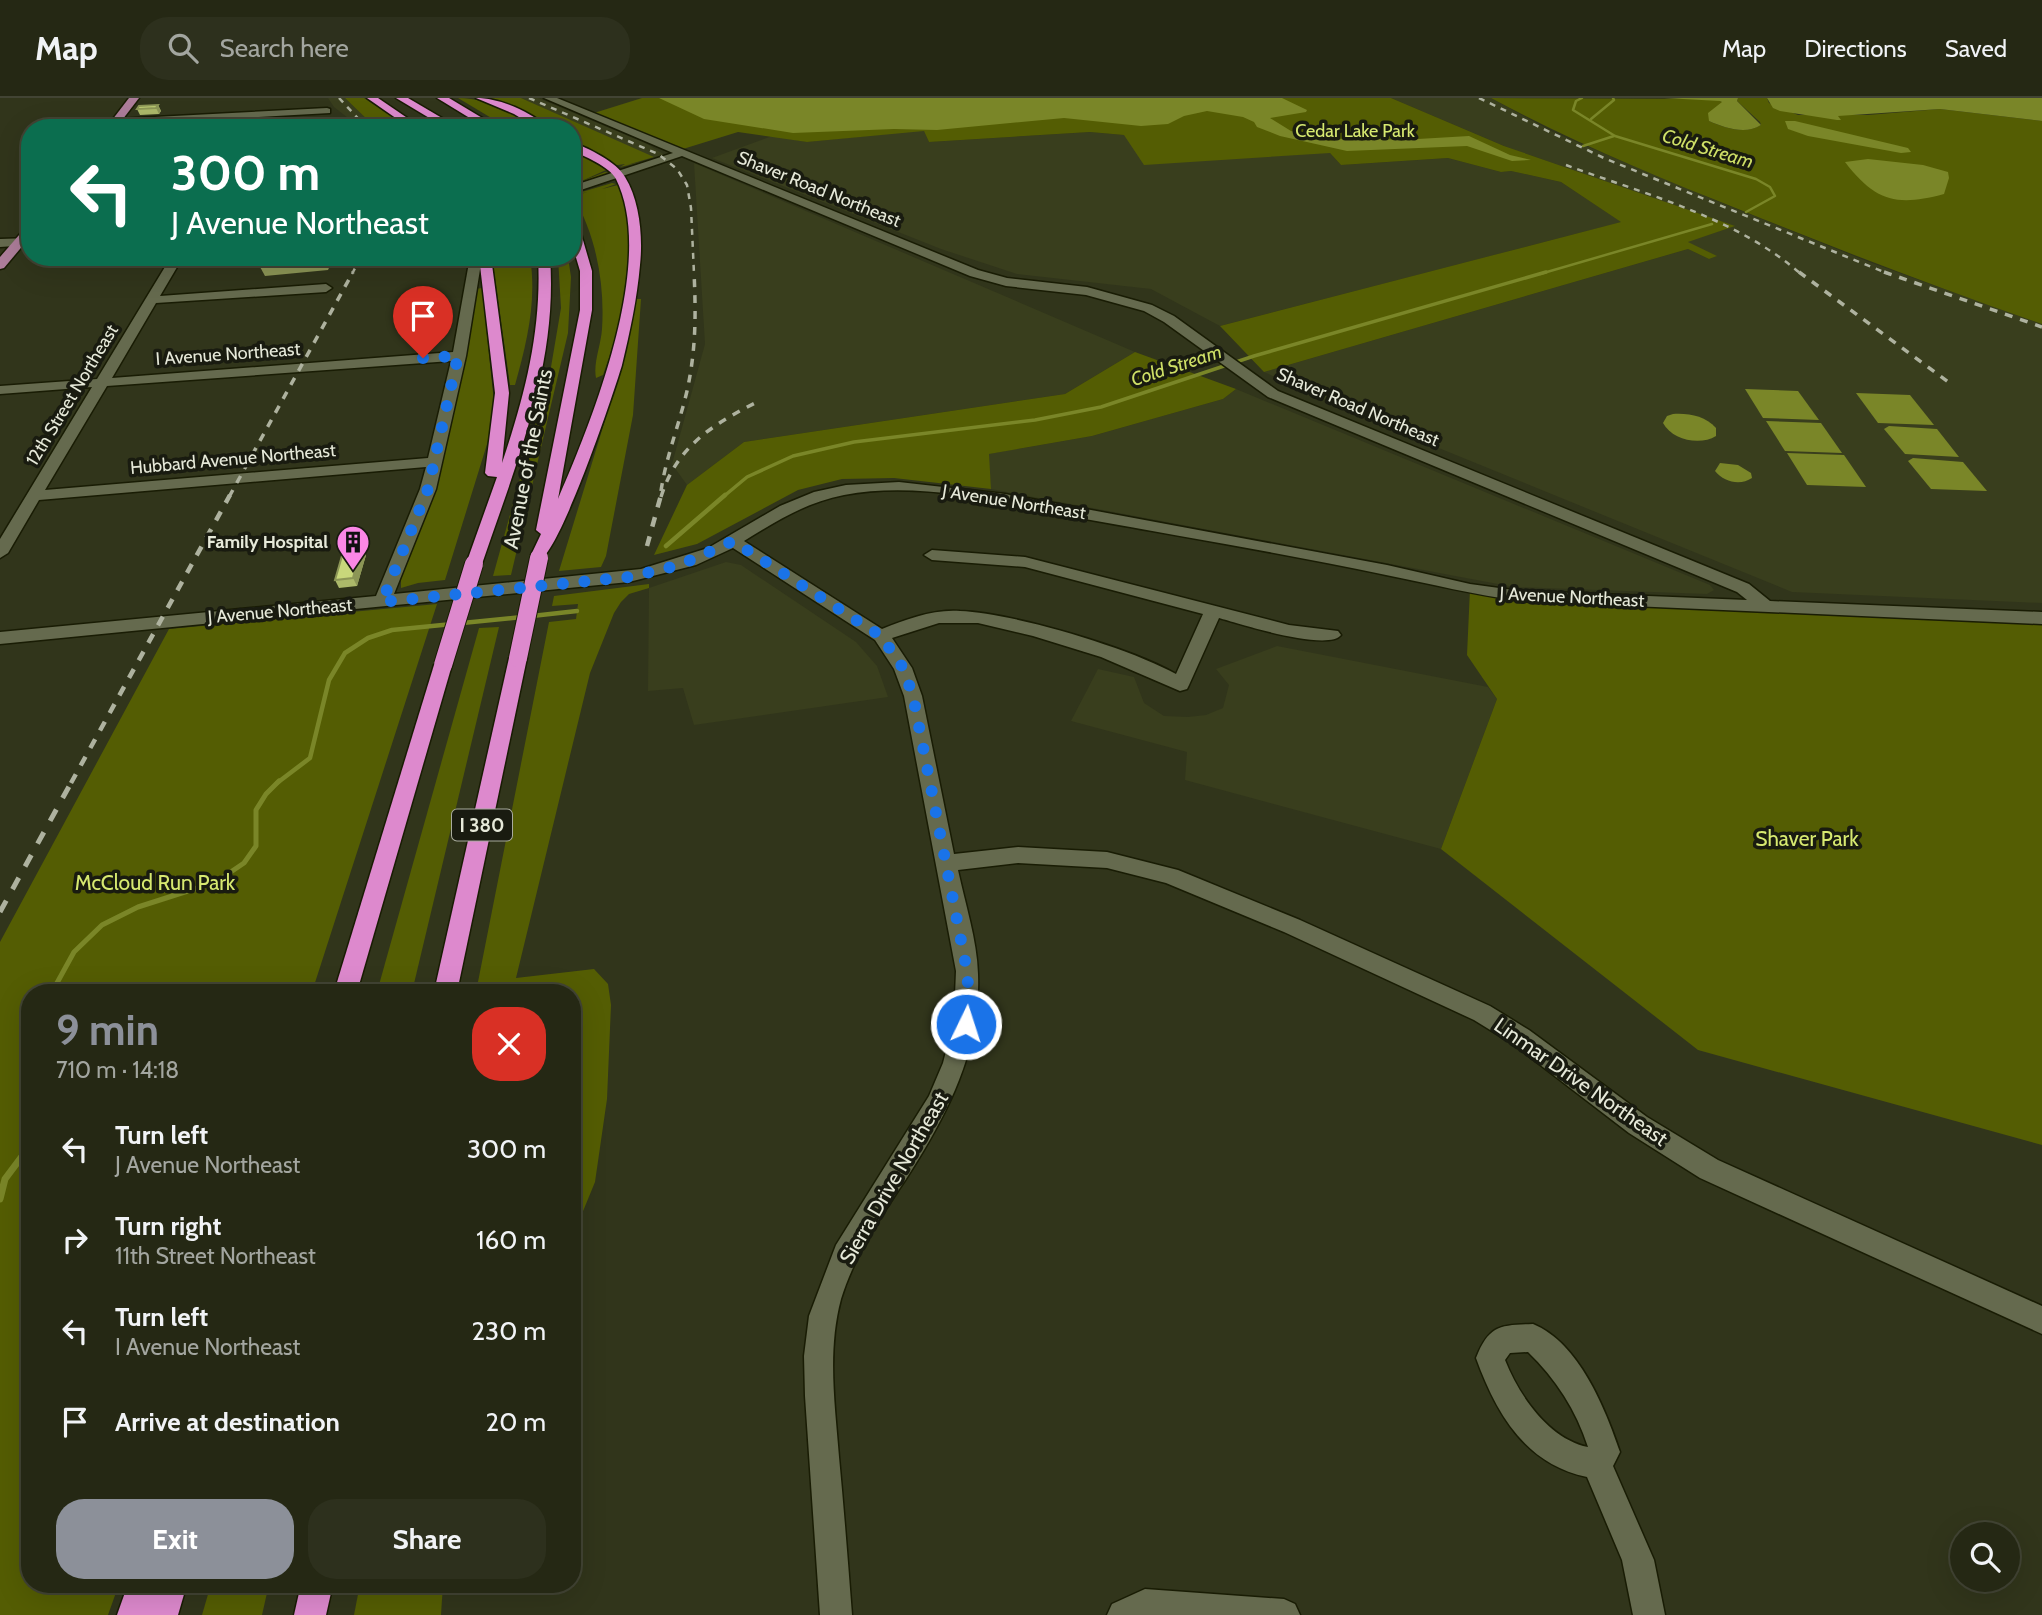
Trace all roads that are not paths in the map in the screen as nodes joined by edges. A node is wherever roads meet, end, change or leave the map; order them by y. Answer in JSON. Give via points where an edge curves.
{"nodes":[{"id":1,"x":134,"y":98,"type":"edge"},
{"id":2,"x":372,"y":98,"type":"edge"},
{"id":3,"x":401,"y":98,"type":"edge"},
{"id":4,"x":442,"y":98,"type":"edge"},
{"id":5,"x":481,"y":98,"type":"edge"},
{"id":6,"x":549,"y":98,"type":"edge"},
{"id":7,"x":268,"y":105,"type":"dead end"},
{"id":8,"x":327,"y":111,"type":"dead end"},
{"id":9,"x":262,"y":115,"type":"junction"},
{"id":10,"x":118,"y":119,"type":"edge"},
{"id":11,"x":203,"y":119,"type":"edge"},
{"id":12,"x":260,"y":119,"type":"edge"},
{"id":13,"x":404,"y":119,"type":"edge"},
{"id":14,"x":438,"y":119,"type":"edge"},
{"id":15,"x":478,"y":119,"type":"edge"},
{"id":16,"x":529,"y":119,"type":"edge"},
{"id":17,"x":581,"y":151,"type":"edge"},
{"id":18,"x":682,"y":153,"type":"junction"},
{"id":19,"x":619,"y":175,"type":"junction"},
{"id":20,"x":581,"y":187,"type":"edge"},
{"id":21,"x":21,"y":242,"type":"edge"},
{"id":22,"x":0,"y":243,"type":"edge"},
{"id":23,"x":21,"y":245,"type":"edge"},
{"id":24,"x":581,"y":254,"type":"edge"},
{"id":25,"x":0,"y":265,"type":"edge"},
{"id":26,"x":172,"y":266,"type":"edge"},
{"id":27,"x":474,"y":266,"type":"edge"},
{"id":28,"x":486,"y":266,"type":"edge"},
{"id":29,"x":544,"y":266,"type":"edge"},
{"id":30,"x":326,"y":288,"type":"dead end"},
{"id":31,"x":151,"y":300,"type":"junction"},
{"id":32,"x":458,"y":356,"type":"junction"},
{"id":33,"x":102,"y":382,"type":"junction"},
{"id":34,"x":0,"y":390,"type":"edge"},
{"id":35,"x":434,"y":462,"type":"junction"},
{"id":36,"x":34,"y":496,"type":"junction"},
{"id":37,"x":489,"y":517,"type":"junction"},
{"id":38,"x":733,"y":541,"type":"junction"},
{"id":39,"x":0,"y":553,"type":"edge"},
{"id":40,"x":932,"y":555,"type":"dead end"},
{"id":41,"x":539,"y":557,"type":"junction"},
{"id":42,"x":382,"y":602,"type":"junction"},
{"id":43,"x":1764,"y":605,"type":"junction"},
{"id":44,"x":1213,"y":612,"type":"junction"},
{"id":45,"x":2042,"y":618,"type":"edge"},
{"id":46,"x":1332,"y":635,"type":"dead end"},
{"id":47,"x":881,"y":636,"type":"junction"},
{"id":48,"x":0,"y":638,"type":"edge"},
{"id":49,"x":946,"y":863,"type":"junction"},
{"id":50,"x":347,"y":984,"type":"edge"},
{"id":51,"x":447,"y":984,"type":"edge"},
{"id":52,"x":2042,"y":1320,"type":"edge"},
{"id":53,"x":1597,"y":1464,"type":"dead end"},
{"id":54,"x":141,"y":1593,"type":"edge"},
{"id":55,"x":168,"y":1593,"type":"edge"},
{"id":56,"x":315,"y":1593,"type":"edge"},
{"id":57,"x":133,"y":1615,"type":"edge"},
{"id":58,"x":162,"y":1615,"type":"edge"},
{"id":59,"x":310,"y":1615,"type":"edge"},
{"id":60,"x":836,"y":1615,"type":"edge"},
{"id":61,"x":1124,"y":1615,"type":"edge"},
{"id":62,"x":1284,"y":1615,"type":"edge"},
{"id":63,"x":1649,"y":1615,"type":"edge"}],
"edges":[{"from":1,"to":10,"type":"main road"},
{"from":2,"to":13,"type":"highway"},
{"from":3,"to":14,"type":"highway"},
{"from":4,"to":15,"type":"highway"},
{"from":5,"to":16,"type":"highway"},
{"from":6,"to":18,"type":"street","name":"Shaver Road Northeast"},
{"from":7,"to":9,"type":"street"},
{"from":8,"to":9,"type":"street"},
{"from":9,"to":11,"type":"street"},
{"from":9,"to":12,"type":"street"},
{"from":17,"to":19,"type":"highway"},
{"from":18,"to":19,"type":"street"},
{"from":18,"to":43,"type":"street","name":"Shaver Road Northeast","via":[[974,273],[1006,282],[1087,291],[1148,308],[1282,398],[1743,588]]},
{"from":19,"to":20,"type":"street"},
{"from":19,"to":41,"type":"highway","via":[[635,229],[635,259],[622,335],[590,442]]},
{"from":21,"to":22,"type":"street"},
{"from":23,"to":25,"type":"main road"},
{"from":24,"to":41,"type":"highway","name":"Avenue of the Saints","number":"I 380","via":[[586,310]]},
{"from":26,"to":31,"type":"street","name":"12th Street Northeast"},
{"from":27,"to":32,"type":"street"},
{"from":28,"to":37,"type":"highway","via":[[502,393]]},
{"from":29,"to":37,"type":"highway","name":"Avenue of the Saints","via":[[546,314],[537,363]]},
{"from":30,"to":31,"type":"street"},
{"from":31,"to":33,"type":"street","name":"12th Street Northeast"},
{"from":32,"to":33,"type":"street","name":"I Avenue Northeast"},
{"from":32,"to":35,"type":"street"},
{"from":33,"to":34,"type":"street","name":"I Avenue Northeast"},
{"from":33,"to":36,"type":"street","name":"12th Street Northeast"},
{"from":35,"to":36,"type":"street","name":"Hubbard Avenue Northeast"},
{"from":35,"to":42,"type":"street","via":[[417,520]]},
{"from":36,"to":39,"type":"street","name":"12th Street Northeast"},
{"from":37,"to":50,"type":"highway","name":"Avenue of the Saints","bridge":true},
{"from":38,"to":42,"type":"street","name":"J Avenue Northeast","via":[[680,565],[629,577]]},
{"from":38,"to":43,"type":"street","name":"J Avenue Northeast","via":[[816,497],[855,488],[905,486],[967,492],[1156,526],[1521,597]]},
{"from":38,"to":47,"type":"street","name":"Sierra Drive Northeast"},
{"from":40,"to":44,"type":"street","via":[[1025,562]]},
{"from":41,"to":51,"type":"highway","name":"Avenue of the Saints","number":"I 380","bridge":true},
{"from":42,"to":48,"type":"street","name":"J Avenue Northeast"},
{"from":43,"to":45,"type":"street","name":"J Avenue Northeast"},
{"from":44,"to":46,"type":"street","via":[[1289,631]]},
{"from":44,"to":47,"type":"street","via":[[1180,685],[1149,667],[976,617],[932,618]]},
{"from":47,"to":49,"type":"street","name":"Sierra Drive Northeast","via":[[903,668],[913,696]]},
{"from":49,"to":52,"type":"street","name":"Linmar Drive Northeast","via":[[1018,855],[1107,860],[1170,876],[1292,926],[1482,1013],[1709,1170]]},
{"from":49,"to":60,"type":"street","name":"Sierra Drive Northeast","via":[[967,971],[969,999],[960,1049],[949,1084],[929,1122],[847,1252],[828,1298],[820,1341],[819,1388]]},
{"from":53,"to":63,"type":"street","via":[[1638,1560]]},
{"from":54,"to":57,"type":"highway"},
{"from":55,"to":58,"type":"highway"},
{"from":56,"to":59,"type":"highway"},
{"from":61,"to":62,"type":"street","via":[[1144,1605]]}]}
